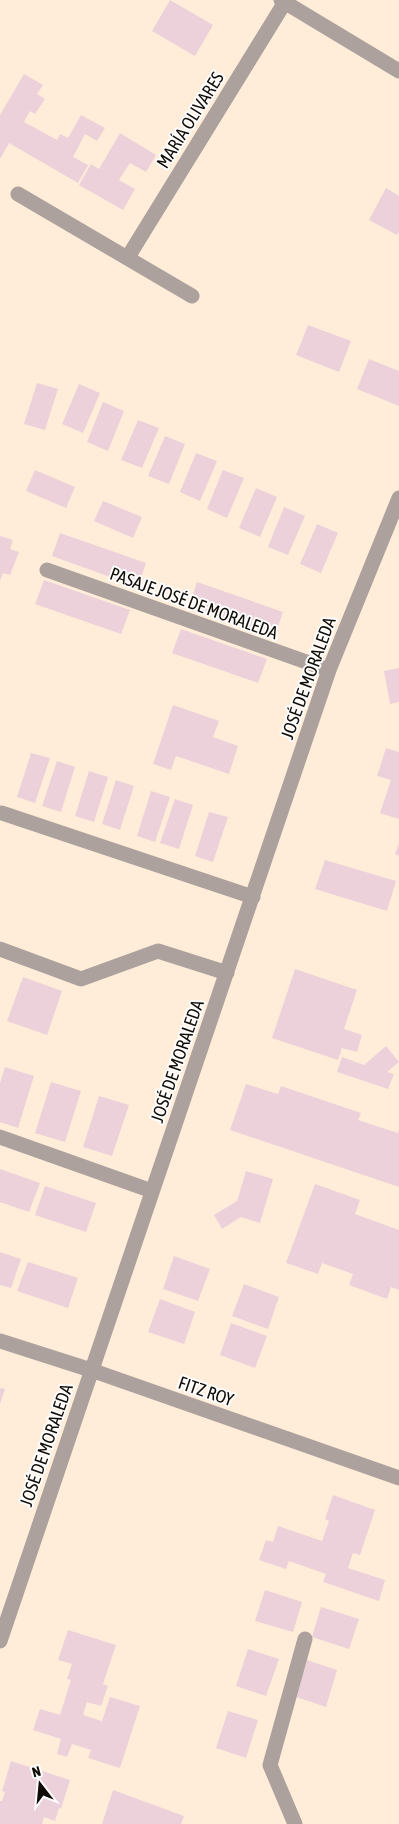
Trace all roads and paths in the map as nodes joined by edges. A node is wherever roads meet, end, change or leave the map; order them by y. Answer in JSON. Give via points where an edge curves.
{"nodes":[{"id":1,"x":283,"y":1,"type":"edge"},
{"id":2,"x":399,"y":71,"type":"edge"},
{"id":3,"x":18,"y":194,"type":"dead end"},
{"id":4,"x":128,"y":257,"type":"junction"},
{"id":5,"x":192,"y":296,"type":"dead end"},
{"id":6,"x":399,"y":498,"type":"edge"},
{"id":7,"x":47,"y":570,"type":"dead end"},
{"id":8,"x":329,"y":670,"type":"junction"},
{"id":9,"x":2,"y":813,"type":"dead end"},
{"id":10,"x":253,"y":897,"type":"junction"},
{"id":11,"x":0,"y":949,"type":"edge"},
{"id":12,"x":227,"y":973,"type":"junction"},
{"id":13,"x":0,"y":1137,"type":"edge"},
{"id":14,"x":152,"y":1191,"type":"junction"},
{"id":15,"x":0,"y":1341,"type":"edge"},
{"id":16,"x":91,"y":1370,"type":"junction"},
{"id":17,"x":399,"y":1478,"type":"edge"},
{"id":18,"x":7,"y":1595,"type":"edge"},
{"id":19,"x":305,"y":1639,"type":"dead end"},
{"id":20,"x":0,"y":1641,"type":"edge"},
{"id":21,"x":295,"y":1824,"type":"edge"}],
"edges":[{"from":1,"to":2,"type":"street"},
{"from":1,"to":4,"type":"street","name":"MARÍA OLIVARES"},
{"from":3,"to":4,"type":"street"},
{"from":4,"to":5,"type":"street"},
{"from":6,"to":8,"type":"street","name":"JOSÉ DE MORALEDA"},
{"from":7,"to":8,"type":"street","name":"PASAJE JOSÉ DE MORALEDA"},
{"from":8,"to":10,"type":"street","name":"JOSÉ DE MORALEDA"},
{"from":9,"to":10,"type":"street"},
{"from":10,"to":12,"type":"street","name":"JOSÉ DE MORALEDA"},
{"from":11,"to":12,"type":"street","via":[[81,979],[158,951]]},
{"from":12,"to":14,"type":"street","name":"JOSÉ DE MORALEDA"},
{"from":13,"to":14,"type":"street"},
{"from":14,"to":16,"type":"street","name":"JOSÉ DE MORALEDA"},
{"from":15,"to":16,"type":"street","name":"FITZ ROY"},
{"from":16,"to":17,"type":"street","name":"FITZ ROY"},
{"from":16,"to":18,"type":"street","name":"JOSÉ DE MORALEDA"},
{"from":18,"to":20,"type":"street","name":"JOSÉ DE MORALEDA"},
{"from":19,"to":21,"type":"street","via":[[270,1765]]}]}
